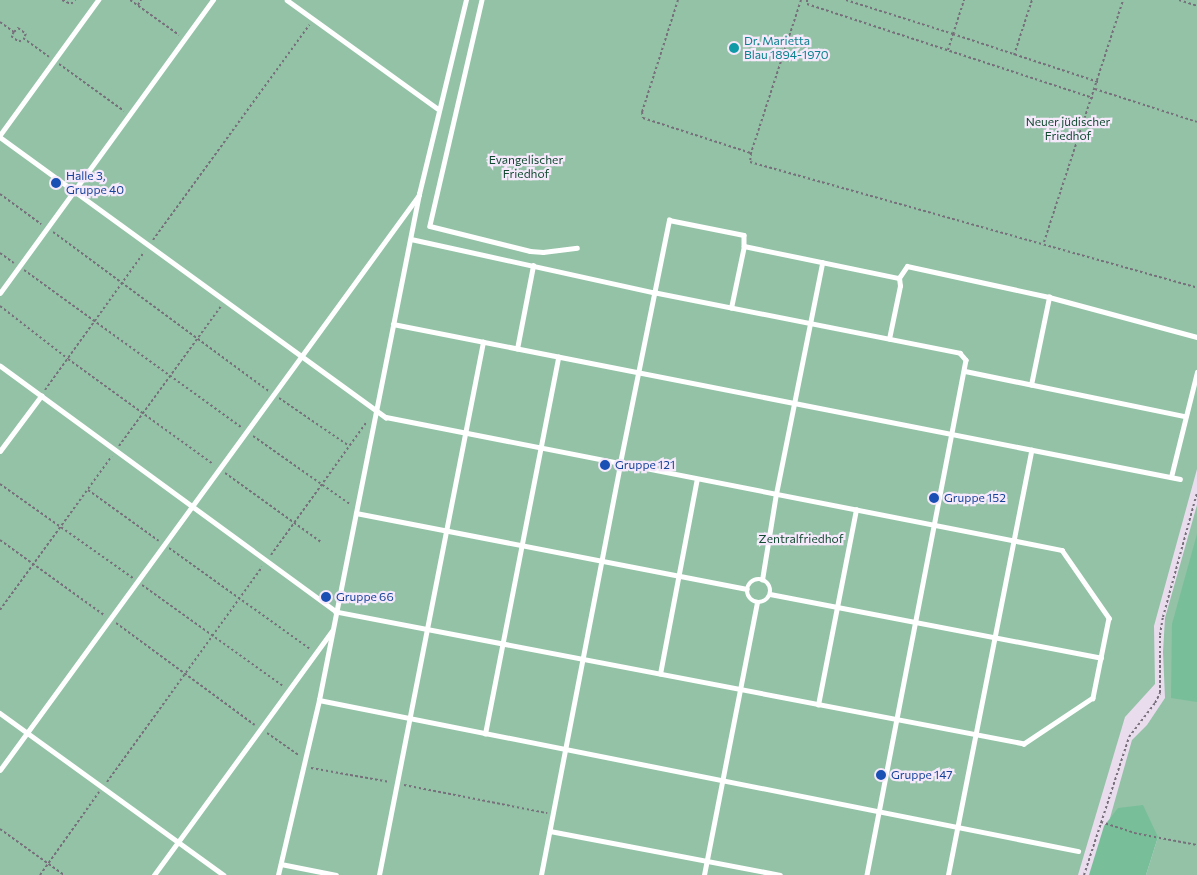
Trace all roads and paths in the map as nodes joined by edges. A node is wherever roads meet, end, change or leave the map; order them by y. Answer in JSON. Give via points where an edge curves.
{"nodes":[{"id":1,"x":62,"y":0,"type":"edge"},
{"id":2,"x":76,"y":0,"type":"edge"},
{"id":3,"x":98,"y":0,"type":"edge"},
{"id":4,"x":130,"y":0,"type":"edge"},
{"id":5,"x":141,"y":0,"type":"edge"},
{"id":6,"x":214,"y":0,"type":"edge"},
{"id":7,"x":287,"y":0,"type":"edge"},
{"id":8,"x":466,"y":0,"type":"edge"},
{"id":9,"x":482,"y":0,"type":"edge"},
{"id":10,"x":678,"y":0,"type":"edge"},
{"id":11,"x":801,"y":0,"type":"edge"},
{"id":12,"x":807,"y":0,"type":"edge"},
{"id":13,"x":846,"y":0,"type":"edge"},
{"id":14,"x":964,"y":0,"type":"edge"},
{"id":15,"x":1032,"y":0,"type":"edge"},
{"id":16,"x":1123,"y":0,"type":"edge"},
{"id":17,"x":1179,"y":0,"type":"edge"},
{"id":18,"x":138,"y":5,"type":"junction"},
{"id":19,"x":1197,"y":6,"type":"edge"},
{"id":20,"x":314,"y":19,"type":"junction"},
{"id":21,"x":0,"y":22,"type":"edge"},
{"id":22,"x":14,"y":32,"type":"junction"},
{"id":23,"x":953,"y":34,"type":"junction"},
{"id":24,"x":23,"y":38,"type":"junction"},
{"id":25,"x":185,"y":40,"type":"junction"},
{"id":26,"x":948,"y":50,"type":"junction"},
{"id":27,"x":1014,"y":55,"type":"junction"},
{"id":28,"x":54,"y":61,"type":"junction"},
{"id":29,"x":1098,"y":82,"type":"junction"},
{"id":30,"x":1096,"y":89,"type":"junction"},
{"id":31,"x":1093,"y":98,"type":"junction"},
{"id":32,"x":438,"y":109,"type":"junction"},
{"id":33,"x":130,"y":116,"type":"junction"},
{"id":34,"x":1197,"y":122,"type":"edge"},
{"id":35,"x":0,"y":136,"type":"edge"},
{"id":36,"x":751,"y":153,"type":"junction"},
{"id":37,"x":75,"y":190,"type":"junction"},
{"id":38,"x":0,"y":194,"type":"edge"},
{"id":39,"x":419,"y":194,"type":"junction"},
{"id":40,"x":48,"y":228,"type":"junction"},
{"id":41,"x":411,"y":239,"type":"junction"},
{"id":42,"x":1043,"y":243,"type":"junction"},
{"id":43,"x":150,"y":245,"type":"junction"},
{"id":44,"x":744,"y":246,"type":"junction"},
{"id":45,"x":577,"y":248,"type":"dead end"},
{"id":46,"x":0,"y":253,"type":"edge"},
{"id":47,"x":822,"y":263,"type":"junction"},
{"id":48,"x":533,"y":266,"type":"junction"},
{"id":49,"x":20,"y":267,"type":"junction"},
{"id":50,"x":899,"y":278,"type":"junction"},
{"id":51,"x":122,"y":284,"type":"junction"},
{"id":52,"x":1197,"y":288,"type":"edge"},
{"id":53,"x":653,"y":292,"type":"junction"},
{"id":54,"x":0,"y":293,"type":"edge"},
{"id":55,"x":1049,"y":297,"type":"junction"},
{"id":56,"x":0,"y":306,"type":"edge"},
{"id":57,"x":731,"y":308,"type":"junction"},
{"id":58,"x":96,"y":321,"type":"junction"},
{"id":59,"x":393,"y":324,"type":"junction"},
{"id":60,"x":810,"y":324,"type":"junction"},
{"id":61,"x":1197,"y":337,"type":"edge"},
{"id":62,"x":889,"y":339,"type":"junction"},
{"id":63,"x":483,"y":342,"type":"junction"},
{"id":64,"x":517,"y":349,"type":"junction"},
{"id":65,"x":301,"y":356,"type":"junction"},
{"id":66,"x":558,"y":357,"type":"junction"},
{"id":67,"x":68,"y":359,"type":"junction"},
{"id":68,"x":0,"y":366,"type":"edge"},
{"id":69,"x":965,"y":371,"type":"junction"},
{"id":70,"x":1197,"y":372,"type":"edge"},
{"id":71,"x":638,"y":373,"type":"junction"},
{"id":72,"x":1031,"y":385,"type":"junction"},
{"id":73,"x":273,"y":394,"type":"junction"},
{"id":74,"x":41,"y":396,"type":"junction"},
{"id":75,"x":795,"y":404,"type":"junction"},
{"id":76,"x":375,"y":410,"type":"junction"},
{"id":77,"x":1185,"y":416,"type":"junction"},
{"id":78,"x":246,"y":431,"type":"junction"},
{"id":79,"x":466,"y":433,"type":"junction"},
{"id":80,"x":953,"y":434,"type":"junction"},
{"id":81,"x":349,"y":446,"type":"junction"},
{"id":82,"x":541,"y":448,"type":"junction"},
{"id":83,"x":1031,"y":450,"type":"junction"},
{"id":84,"x":0,"y":451,"type":"edge"},
{"id":85,"x":620,"y":463,"type":"junction"},
{"id":86,"x":219,"y":468,"type":"junction"},
{"id":87,"x":1170,"y":478,"type":"junction"},
{"id":88,"x":698,"y":479,"type":"junction"},
{"id":89,"x":1180,"y":480,"type":"dead end"},
{"id":90,"x":0,"y":484,"type":"edge"},
{"id":91,"x":321,"y":485,"type":"junction"},
{"id":92,"x":88,"y":490,"type":"dead end"},
{"id":93,"x":1197,"y":493,"type":"edge"},
{"id":94,"x":776,"y":494,"type":"junction"},
{"id":95,"x":191,"y":506,"type":"junction"},
{"id":96,"x":856,"y":510,"type":"junction"},
{"id":97,"x":357,"y":511,"type":"junction"},
{"id":98,"x":294,"y":524,"type":"junction"},
{"id":99,"x":934,"y":525,"type":"junction"},
{"id":100,"x":447,"y":531,"type":"junction"},
{"id":101,"x":0,"y":540,"type":"edge"},
{"id":102,"x":1013,"y":540,"type":"junction"},
{"id":103,"x":321,"y":542,"type":"dead end"},
{"id":104,"x":164,"y":544,"type":"junction"},
{"id":105,"x":522,"y":546,"type":"junction"},
{"id":106,"x":267,"y":560,"type":"junction"},
{"id":107,"x":601,"y":561,"type":"junction"},
{"id":108,"x":679,"y":576,"type":"junction"},
{"id":109,"x":762,"y":580,"type":"junction"},
{"id":110,"x":137,"y":581,"type":"junction"},
{"id":111,"x":747,"y":590,"type":"junction"},
{"id":112,"x":770,"y":594,"type":"junction"},
{"id":113,"x":240,"y":598,"type":"junction"},
{"id":114,"x":757,"y":603,"type":"junction"},
{"id":115,"x":836,"y":607,"type":"junction"},
{"id":116,"x":336,"y":612,"type":"junction"},
{"id":117,"x":109,"y":619,"type":"junction"},
{"id":118,"x":916,"y":622,"type":"junction"},
{"id":119,"x":428,"y":629,"type":"junction"},
{"id":120,"x":332,"y":630,"type":"junction"},
{"id":121,"x":213,"y":636,"type":"junction"},
{"id":122,"x":994,"y":638,"type":"junction"},
{"id":123,"x":502,"y":644,"type":"junction"},
{"id":124,"x":316,"y":653,"type":"junction"},
{"id":125,"x":1101,"y":658,"type":"junction"},
{"id":126,"x":582,"y":659,"type":"junction"},
{"id":127,"x":185,"y":674,"type":"junction"},
{"id":128,"x":660,"y":674,"type":"junction"},
{"id":129,"x":289,"y":690,"type":"junction"},
{"id":130,"x":740,"y":690,"type":"junction"},
{"id":131,"x":319,"y":700,"type":"junction"},
{"id":132,"x":818,"y":705,"type":"junction"},
{"id":133,"x":0,"y":713,"type":"edge"},
{"id":134,"x":410,"y":718,"type":"junction"},
{"id":135,"x":897,"y":720,"type":"junction"},
{"id":136,"x":260,"y":728,"type":"junction"},
{"id":137,"x":27,"y":732,"type":"junction"},
{"id":138,"x":485,"y":734,"type":"junction"},
{"id":139,"x":975,"y":735,"type":"junction"},
{"id":140,"x":564,"y":750,"type":"junction"},
{"id":141,"x":305,"y":760,"type":"junction"},
{"id":142,"x":304,"y":767,"type":"junction"},
{"id":143,"x":0,"y":770,"type":"edge"},
{"id":144,"x":722,"y":781,"type":"junction"},
{"id":145,"x":397,"y":784,"type":"junction"},
{"id":146,"x":103,"y":787,"type":"junction"},
{"id":147,"x":880,"y":810,"type":"junction"},
{"id":148,"x":552,"y":815,"type":"junction"},
{"id":149,"x":1100,"y":822,"type":"junction"},
{"id":150,"x":958,"y":826,"type":"junction"},
{"id":151,"x":0,"y":829,"type":"edge"},
{"id":152,"x":550,"y":831,"type":"junction"},
{"id":153,"x":178,"y":842,"type":"junction"},
{"id":154,"x":1197,"y":845,"type":"edge"},
{"id":155,"x":1078,"y":851,"type":"dead end"},
{"id":156,"x":706,"y":861,"type":"junction"},
{"id":157,"x":48,"y":863,"type":"junction"},
{"id":158,"x":281,"y":864,"type":"junction"},
{"id":159,"x":40,"y":875,"type":"edge"},
{"id":160,"x":64,"y":875,"type":"edge"},
{"id":161,"x":154,"y":875,"type":"edge"},
{"id":162,"x":224,"y":875,"type":"edge"},
{"id":163,"x":278,"y":875,"type":"edge"},
{"id":164,"x":336,"y":875,"type":"edge"},
{"id":165,"x":380,"y":875,"type":"edge"},
{"id":166,"x":541,"y":875,"type":"edge"},
{"id":167,"x":704,"y":875,"type":"edge"},
{"id":168,"x":780,"y":875,"type":"edge"},
{"id":169,"x":868,"y":875,"type":"edge"},
{"id":170,"x":948,"y":875,"type":"edge"},
{"id":171,"x":1084,"y":875,"type":"edge"}],
"edges":[{"from":1,"to":2,"type":"path","via":[[71,4]]},
{"from":3,"to":28,"type":"lane"},
{"from":4,"to":18,"type":"path"},
{"from":5,"to":18,"type":"path"},
{"from":6,"to":25,"type":"lane"},
{"from":7,"to":20,"type":"lane"},
{"from":8,"to":32,"type":"lane"},
{"from":9,"to":45,"type":"lane","via":[[430,226],[530,251]]},
{"from":10,"to":36,"type":"path","via":[[642,112],[643,118]]},
{"from":11,"to":36,"type":"path"},
{"from":12,"to":26,"type":"path","via":[[808,4]]},
{"from":13,"to":23,"type":"path"},
{"from":14,"to":23,"type":"path"},
{"from":15,"to":27,"type":"path"},
{"from":16,"to":29,"type":"path"},
{"from":17,"to":19,"type":"path"},
{"from":18,"to":25,"type":"path"},
{"from":20,"to":32,"type":"lane"},
{"from":20,"to":43,"type":"path"},
{"from":21,"to":22,"type":"path"},
{"from":22,"to":24,"type":"path","via":[[18,28],[26,34]]},
{"from":22,"to":24,"type":"path","via":[[11,36],[20,42]]},
{"from":23,"to":26,"type":"path"},
{"from":23,"to":27,"type":"path"},
{"from":24,"to":28,"type":"path"},
{"from":25,"to":33,"type":"lane"},
{"from":26,"to":31,"type":"path"},
{"from":27,"to":29,"type":"path"},
{"from":28,"to":33,"type":"path"},
{"from":28,"to":35,"type":"lane"},
{"from":29,"to":30,"type":"path"},
{"from":30,"to":31,"type":"path"},
{"from":30,"to":34,"type":"path"},
{"from":31,"to":42,"type":"path"},
{"from":32,"to":39,"type":"lane"},
{"from":33,"to":37,"type":"lane"},
{"from":35,"to":37,"type":"lane"},
{"from":36,"to":42,"type":"path","via":[[750,162]]},
{"from":37,"to":40,"type":"lane"},
{"from":37,"to":43,"type":"lane"},
{"from":38,"to":40,"type":"path"},
{"from":39,"to":41,"type":"lane"},
{"from":39,"to":65,"type":"lane"},
{"from":40,"to":49,"type":"lane"},
{"from":40,"to":51,"type":"path"},
{"from":41,"to":48,"type":"lane"},
{"from":41,"to":59,"type":"lane"},
{"from":42,"to":52,"type":"path"},
{"from":43,"to":51,"type":"path"},
{"from":43,"to":65,"type":"lane"},
{"from":44,"to":47,"type":"lane"},
{"from":44,"to":53,"type":"lane","via":[[744,235],[669,220]]},
{"from":44,"to":57,"type":"lane"},
{"from":46,"to":49,"type":"path"},
{"from":47,"to":50,"type":"lane"},
{"from":47,"to":60,"type":"lane"},
{"from":48,"to":53,"type":"lane"},
{"from":48,"to":64,"type":"lane"},
{"from":49,"to":54,"type":"lane"},
{"from":49,"to":58,"type":"path"},
{"from":50,"to":55,"type":"lane","via":[[907,266]]},
{"from":50,"to":62,"type":"lane"},
{"from":51,"to":58,"type":"path"},
{"from":51,"to":73,"type":"path"},
{"from":53,"to":57,"type":"lane"},
{"from":53,"to":71,"type":"lane"},
{"from":55,"to":61,"type":"lane"},
{"from":55,"to":72,"type":"lane"},
{"from":56,"to":67,"type":"path"},
{"from":57,"to":60,"type":"lane"},
{"from":58,"to":67,"type":"path"},
{"from":58,"to":78,"type":"path"},
{"from":59,"to":63,"type":"lane"},
{"from":59,"to":76,"type":"lane"},
{"from":60,"to":62,"type":"lane"},
{"from":60,"to":75,"type":"lane"},
{"from":62,"to":69,"type":"lane","via":[[960,353],[966,360]]},
{"from":63,"to":64,"type":"lane"},
{"from":63,"to":79,"type":"lane"},
{"from":64,"to":66,"type":"lane"},
{"from":65,"to":73,"type":"lane"},
{"from":65,"to":76,"type":"lane"},
{"from":66,"to":71,"type":"lane"},
{"from":66,"to":82,"type":"lane"},
{"from":67,"to":74,"type":"path"},
{"from":67,"to":86,"type":"path"},
{"from":68,"to":74,"type":"lane"},
{"from":69,"to":72,"type":"lane"},
{"from":69,"to":80,"type":"lane"},
{"from":70,"to":77,"type":"lane"},
{"from":71,"to":75,"type":"lane"},
{"from":71,"to":85,"type":"lane"},
{"from":72,"to":77,"type":"lane"},
{"from":73,"to":78,"type":"lane"},
{"from":73,"to":81,"type":"path"},
{"from":74,"to":84,"type":"lane"},
{"from":74,"to":95,"type":"lane"},
{"from":75,"to":80,"type":"lane"},
{"from":75,"to":94,"type":"lane"},
{"from":76,"to":79,"type":"lane","via":[[386,416]]},
{"from":76,"to":81,"type":"path"},
{"from":76,"to":97,"type":"lane"},
{"from":77,"to":87,"type":"lane"},
{"from":78,"to":86,"type":"lane"},
{"from":78,"to":91,"type":"path"},
{"from":79,"to":82,"type":"lane"},
{"from":79,"to":100,"type":"lane"},
{"from":80,"to":83,"type":"lane"},
{"from":80,"to":99,"type":"lane"},
{"from":81,"to":91,"type":"path"},
{"from":82,"to":85,"type":"lane"},
{"from":82,"to":105,"type":"lane"},
{"from":83,"to":87,"type":"lane"},
{"from":83,"to":102,"type":"lane"},
{"from":85,"to":88,"type":"lane"},
{"from":85,"to":107,"type":"lane"},
{"from":86,"to":95,"type":"lane"},
{"from":86,"to":98,"type":"path"},
{"from":87,"to":89,"type":"lane"},
{"from":88,"to":94,"type":"lane"},
{"from":88,"to":108,"type":"lane"},
{"from":90,"to":110,"type":"path"},
{"from":91,"to":97,"type":"path"},
{"from":91,"to":98,"type":"path"},
{"from":92,"to":104,"type":"path"},
{"from":93,"to":149,"type":"path","via":[[1163,617],[1160,693],[1129,737]]},
{"from":94,"to":96,"type":"lane"},
{"from":94,"to":109,"type":"lane"},
{"from":95,"to":104,"type":"lane"},
{"from":95,"to":106,"type":"lane"},
{"from":96,"to":99,"type":"lane"},
{"from":96,"to":115,"type":"lane"},
{"from":97,"to":100,"type":"lane"},
{"from":97,"to":116,"type":"lane"},
{"from":98,"to":103,"type":"path"},
{"from":98,"to":106,"type":"path"},
{"from":99,"to":102,"type":"lane"},
{"from":99,"to":118,"type":"lane"},
{"from":100,"to":105,"type":"lane"},
{"from":100,"to":119,"type":"lane"},
{"from":101,"to":117,"type":"path"},
{"from":102,"to":122,"type":"lane"},
{"from":102,"to":125,"type":"lane","via":[[1062,550],[1109,618]]},
{"from":104,"to":110,"type":"lane"},
{"from":104,"to":113,"type":"path"},
{"from":105,"to":107,"type":"lane"},
{"from":105,"to":123,"type":"lane"},
{"from":106,"to":113,"type":"path"},
{"from":106,"to":116,"type":"lane"},
{"from":107,"to":108,"type":"lane"},
{"from":107,"to":126,"type":"lane"},
{"from":108,"to":111,"type":"lane"},
{"from":108,"to":128,"type":"lane"},
{"from":109,"to":111,"type":"lane","via":[[751,582]]},
{"from":109,"to":112,"type":"lane","via":[[770,587]]},
{"from":110,"to":117,"type":"lane"},
{"from":110,"to":121,"type":"path"},
{"from":111,"to":114,"type":"lane"},
{"from":112,"to":114,"type":"lane","via":[[767,600]]},
{"from":112,"to":115,"type":"lane"},
{"from":113,"to":121,"type":"path"},
{"from":113,"to":124,"type":"path"},
{"from":114,"to":130,"type":"lane"},
{"from":115,"to":118,"type":"lane"},
{"from":115,"to":132,"type":"lane"},
{"from":116,"to":119,"type":"lane"},
{"from":116,"to":120,"type":"lane"},
{"from":117,"to":127,"type":"path"},
{"from":117,"to":137,"type":"lane"},
{"from":118,"to":122,"type":"lane"},
{"from":118,"to":135,"type":"lane"},
{"from":119,"to":123,"type":"lane"},
{"from":119,"to":134,"type":"lane"},
{"from":120,"to":124,"type":"lane"},
{"from":120,"to":131,"type":"lane"},
{"from":121,"to":127,"type":"path"},
{"from":121,"to":129,"type":"path"},
{"from":122,"to":125,"type":"lane"},
{"from":122,"to":139,"type":"lane"},
{"from":123,"to":126,"type":"lane"},
{"from":123,"to":138,"type":"lane"},
{"from":124,"to":129,"type":"lane"},
{"from":125,"to":139,"type":"lane","via":[[1093,698],[1024,744]]},
{"from":126,"to":128,"type":"lane"},
{"from":126,"to":140,"type":"lane"},
{"from":127,"to":136,"type":"path"},
{"from":127,"to":146,"type":"path"},
{"from":128,"to":130,"type":"lane"},
{"from":129,"to":136,"type":"lane"},
{"from":130,"to":132,"type":"lane"},
{"from":130,"to":144,"type":"lane"},
{"from":131,"to":134,"type":"lane"},
{"from":131,"to":141,"type":"lane"},
{"from":132,"to":135,"type":"lane"},
{"from":133,"to":137,"type":"lane"},
{"from":134,"to":138,"type":"lane"},
{"from":134,"to":145,"type":"lane"},
{"from":135,"to":139,"type":"lane"},
{"from":135,"to":147,"type":"lane"},
{"from":136,"to":141,"type":"path"},
{"from":136,"to":153,"type":"lane"},
{"from":137,"to":143,"type":"lane"},
{"from":137,"to":146,"type":"lane"},
{"from":138,"to":140,"type":"lane"},
{"from":139,"to":150,"type":"lane"},
{"from":140,"to":144,"type":"lane"},
{"from":140,"to":148,"type":"lane"},
{"from":141,"to":142,"type":"lane"},
{"from":142,"to":145,"type":"path"},
{"from":142,"to":158,"type":"lane"},
{"from":144,"to":147,"type":"lane"},
{"from":144,"to":156,"type":"lane"},
{"from":145,"to":148,"type":"path"},
{"from":145,"to":165,"type":"lane"},
{"from":146,"to":153,"type":"lane"},
{"from":146,"to":157,"type":"path"},
{"from":147,"to":150,"type":"lane"},
{"from":147,"to":169,"type":"lane"},
{"from":148,"to":152,"type":"lane"},
{"from":149,"to":154,"type":"path","via":[[1139,834]]},
{"from":149,"to":171,"type":"path"},
{"from":150,"to":155,"type":"lane"},
{"from":150,"to":170,"type":"lane"},
{"from":151,"to":157,"type":"path"},
{"from":152,"to":156,"type":"lane"},
{"from":152,"to":166,"type":"lane"},
{"from":153,"to":161,"type":"lane"},
{"from":153,"to":162,"type":"lane"},
{"from":156,"to":167,"type":"lane"},
{"from":156,"to":168,"type":"lane"},
{"from":157,"to":159,"type":"path"},
{"from":157,"to":160,"type":"path"},
{"from":158,"to":163,"type":"lane"},
{"from":158,"to":164,"type":"lane"}]}
